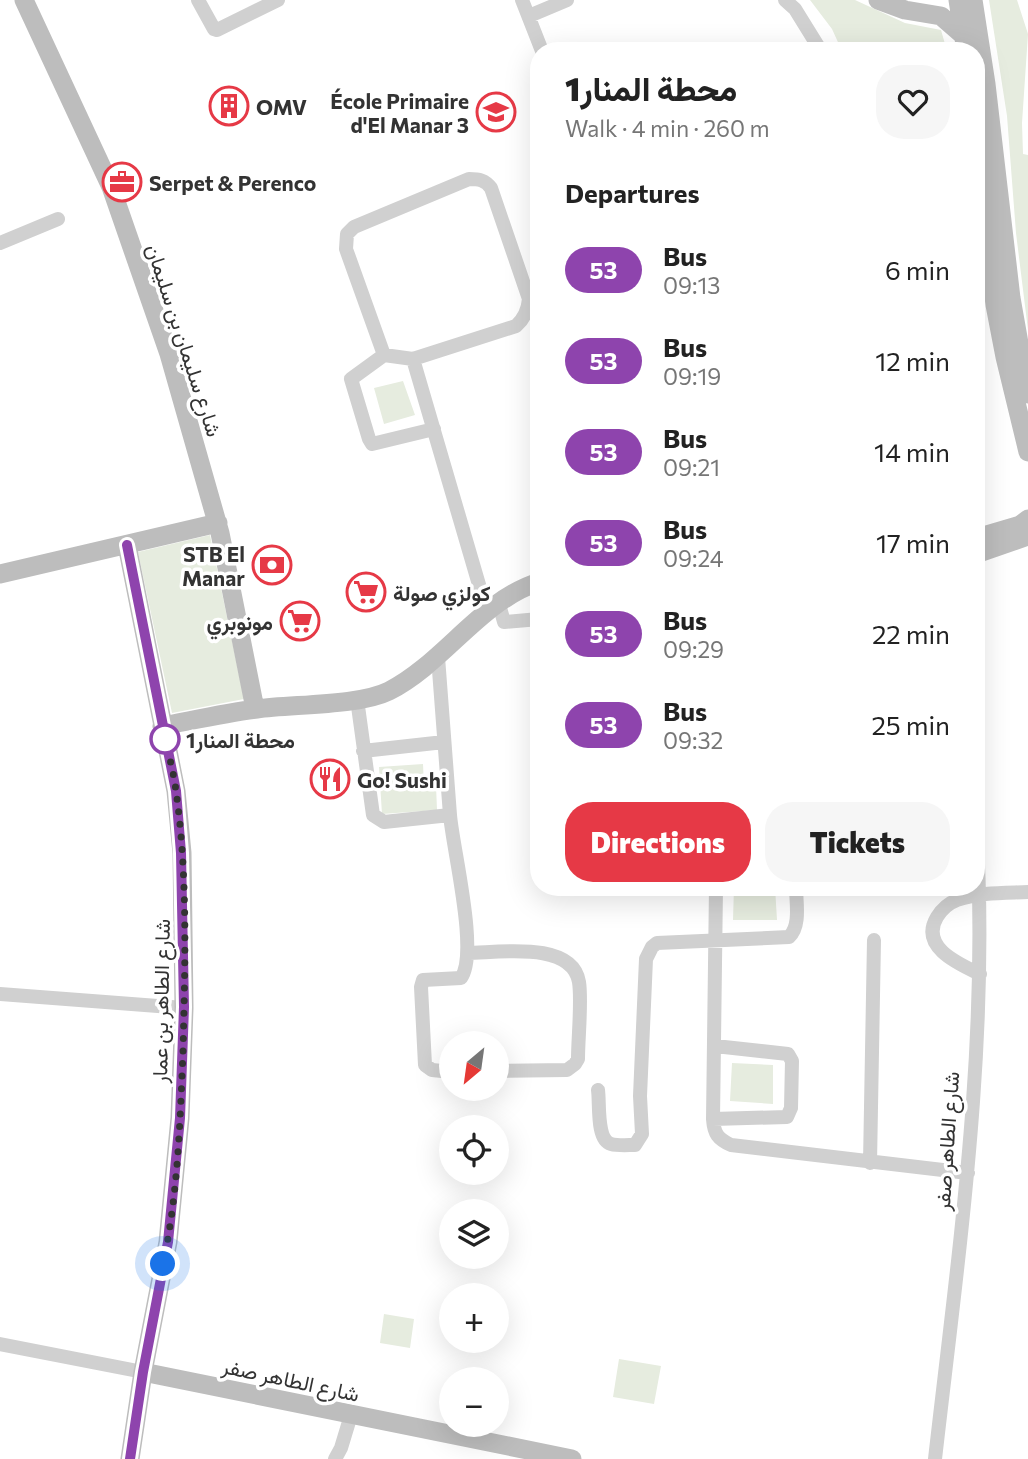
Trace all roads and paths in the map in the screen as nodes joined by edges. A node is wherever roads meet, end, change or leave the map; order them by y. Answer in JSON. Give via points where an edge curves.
{"nodes":[{"id":1,"x":24,"y":0,"type":"edge"},
{"id":2,"x":198,"y":0,"type":"edge"},
{"id":3,"x":278,"y":0,"type":"edge"},
{"id":4,"x":522,"y":0,"type":"edge"},
{"id":5,"x":566,"y":0,"type":"edge"},
{"id":6,"x":785,"y":0,"type":"edge"},
{"id":7,"x":878,"y":0,"type":"edge"},
{"id":8,"x":940,"y":0,"type":"edge"},
{"id":9,"x":958,"y":0,"type":"edge"},
{"id":10,"x":973,"y":0,"type":"edge"},
{"id":11,"x":922,"y":12,"type":"junction"},
{"id":12,"x":529,"y":16,"type":"junction"},
{"id":13,"x":539,"y":42,"type":"edge"},
{"id":14,"x":815,"y":42,"type":"edge"},
{"id":15,"x":964,"y":42,"type":"edge"},
{"id":16,"x":965,"y":42,"type":"edge"},
{"id":17,"x":980,"y":42,"type":"edge"},
{"id":18,"x":985,"y":78,"type":"edge"},
{"id":19,"x":985,"y":217,"type":"edge"},
{"id":20,"x":58,"y":219,"type":"dead end"},
{"id":21,"x":0,"y":243,"type":"edge"},
{"id":22,"x":384,"y":355,"type":"junction"},
{"id":23,"x":413,"y":359,"type":"junction"},
{"id":24,"x":1028,"y":394,"type":"edge"},
{"id":25,"x":434,"y":429,"type":"junction"},
{"id":26,"x":1028,"y":452,"type":"edge"},
{"id":27,"x":1028,"y":519,"type":"edge"},
{"id":28,"x":218,"y":523,"type":"junction"},
{"id":29,"x":985,"y":535,"type":"edge"},
{"id":30,"x":1028,"y":536,"type":"edge"},
{"id":31,"x":127,"y":545,"type":"junction"},
{"id":32,"x":985,"y":551,"type":"edge"},
{"id":33,"x":0,"y":574,"type":"edge"},
{"id":34,"x":530,"y":585,"type":"edge"},
{"id":35,"x":493,"y":608,"type":"junction"},
{"id":36,"x":530,"y":620,"type":"edge"},
{"id":37,"x":438,"y":657,"type":"junction"},
{"id":38,"x":357,"y":699,"type":"junction"},
{"id":39,"x":256,"y":709,"type":"junction"},
{"id":40,"x":162,"y":726,"type":"junction"},
{"id":41,"x":444,"y":742,"type":"junction"},
{"id":42,"x":363,"y":751,"type":"junction"},
{"id":43,"x":450,"y":815,"type":"junction"},
{"id":44,"x":1028,"y":892,"type":"edge"},
{"id":45,"x":985,"y":894,"type":"edge"},
{"id":46,"x":716,"y":896,"type":"edge"},
{"id":47,"x":796,"y":896,"type":"edge"},
{"id":48,"x":974,"y":896,"type":"edge"},
{"id":49,"x":981,"y":896,"type":"edge"},
{"id":50,"x":717,"y":939,"type":"junction"},
{"id":51,"x":874,"y":940,"type":"dead end"},
{"id":52,"x":467,"y":953,"type":"junction"},
{"id":53,"x":980,"y":974,"type":"junction"},
{"id":54,"x":0,"y":995,"type":"edge"},
{"id":55,"x":184,"y":1007,"type":"junction"},
{"id":56,"x":715,"y":1046,"type":"junction"},
{"id":57,"x":439,"y":1071,"type":"edge"},
{"id":58,"x":509,"y":1071,"type":"edge"},
{"id":59,"x":597,"y":1090,"type":"dead end"},
{"id":60,"x":713,"y":1119,"type":"junction"},
{"id":61,"x":870,"y":1163,"type":"junction"},
{"id":62,"x":968,"y":1173,"type":"junction"},
{"id":63,"x":0,"y":1344,"type":"edge"},
{"id":64,"x":143,"y":1372,"type":"junction"},
{"id":65,"x":351,"y":1415,"type":"junction"},
{"id":66,"x":130,"y":1459,"type":"edge"},
{"id":67,"x":335,"y":1459,"type":"edge"},
{"id":68,"x":572,"y":1459,"type":"edge"},
{"id":69,"x":935,"y":1459,"type":"edge"}],
"edges":[{"from":1,"to":28,"type":"street","name":"شارع سليمان بن سليمان","via":[[111,187],[169,354]]},
{"from":2,"to":3,"type":"street","via":[[216,30]]},
{"from":4,"to":12,"type":"street"},
{"from":5,"to":12,"type":"street"},
{"from":6,"to":14,"type":"street"},
{"from":7,"to":11,"type":"street"},
{"from":8,"to":11,"type":"street"},
{"from":9,"to":16,"type":"street"},
{"from":10,"to":17,"type":"street"},
{"from":11,"to":15,"type":"street","via":[[941,16]]},
{"from":12,"to":13,"type":"street"},
{"from":18,"to":24,"type":"street","via":[[1011,298]]},
{"from":19,"to":26,"type":"street","via":[[1004,358]]},
{"from":20,"to":21,"type":"street"},
{"from":22,"to":23,"type":"street"},
{"from":22,"to":23,"type":"street","via":[[346,249],[347,234],[354,227],[469,179],[481,180],[491,188],[528,306],[516,326]]},
{"from":22,"to":25,"type":"street","via":[[351,379],[369,439],[376,445]]},
{"from":23,"to":25,"type":"street"},
{"from":25,"to":35,"type":"street"},
{"from":27,"to":29,"type":"street"},
{"from":28,"to":31,"type":"street"},
{"from":28,"to":39,"type":"street","name":"شارع سليمان بن سليمان"},
{"from":30,"to":32,"type":"street"},
{"from":31,"to":33,"type":"street"},
{"from":31,"to":40,"type":"street","name":"شارع الطاهر بن عمار"},
{"from":34,"to":35,"type":"street"},
{"from":35,"to":36,"type":"street","via":[[504,622]]},
{"from":35,"to":37,"type":"street"},
{"from":37,"to":38,"type":"street","via":[[386,692]]},
{"from":37,"to":41,"type":"street"},
{"from":38,"to":39,"type":"street"},
{"from":38,"to":42,"type":"street"},
{"from":39,"to":40,"type":"street"},
{"from":40,"to":55,"type":"street","name":"شارع الطاهر بن عمار","via":[[176,791],[181,853]]},
{"from":41,"to":42,"type":"street"},
{"from":41,"to":43,"type":"street"},
{"from":42,"to":43,"type":"street","via":[[371,808],[377,819]]},
{"from":43,"to":52,"type":"street"},
{"from":44,"to":45,"type":"street"},
{"from":46,"to":50,"type":"street"},
{"from":47,"to":50,"type":"street","via":[[794,932],[789,937]]},
{"from":48,"to":53,"type":"street","via":[[943,908],[934,920],[933,939],[954,962]]},
{"from":49,"to":53,"type":"street","name":"شارع الطاهر صفر"},
{"from":50,"to":56,"type":"street"},
{"from":50,"to":59,"type":"street","via":[[657,943],[646,959],[642,1134],[635,1145],[611,1144],[600,1134]]},
{"from":51,"to":61,"type":"street"},
{"from":52,"to":57,"type":"street","via":[[461,978],[423,980],[421,984],[425,1065]]},
{"from":52,"to":58,"type":"street","via":[[548,953],[573,966],[579,981],[575,1064],[567,1070]]},
{"from":53,"to":62,"type":"street","name":"شارع الطاهر صفر"},
{"from":54,"to":55,"type":"street"},
{"from":55,"to":64,"type":"street","name":"شارع الطاهر بن عمار","via":[[180,1118],[168,1242]]},
{"from":56,"to":60,"type":"street"},
{"from":56,"to":60,"type":"street","via":[[788,1054],[792,1061],[791,1108],[786,1117]]},
{"from":60,"to":61,"type":"street","via":[[719,1139],[731,1145]]},
{"from":61,"to":62,"type":"street"},
{"from":62,"to":69,"type":"street","name":"شارع الطاهر صفر"},
{"from":63,"to":64,"type":"street","name":"شارع الطاهر صفر"},
{"from":64,"to":65,"type":"street","name":"شارع الطاهر صفر"},
{"from":64,"to":66,"type":"street","name":"شارع الطاهر بن عمار"},
{"from":65,"to":67,"type":"street"},
{"from":65,"to":68,"type":"street","name":"شارع الطاهر صفر"}]}
